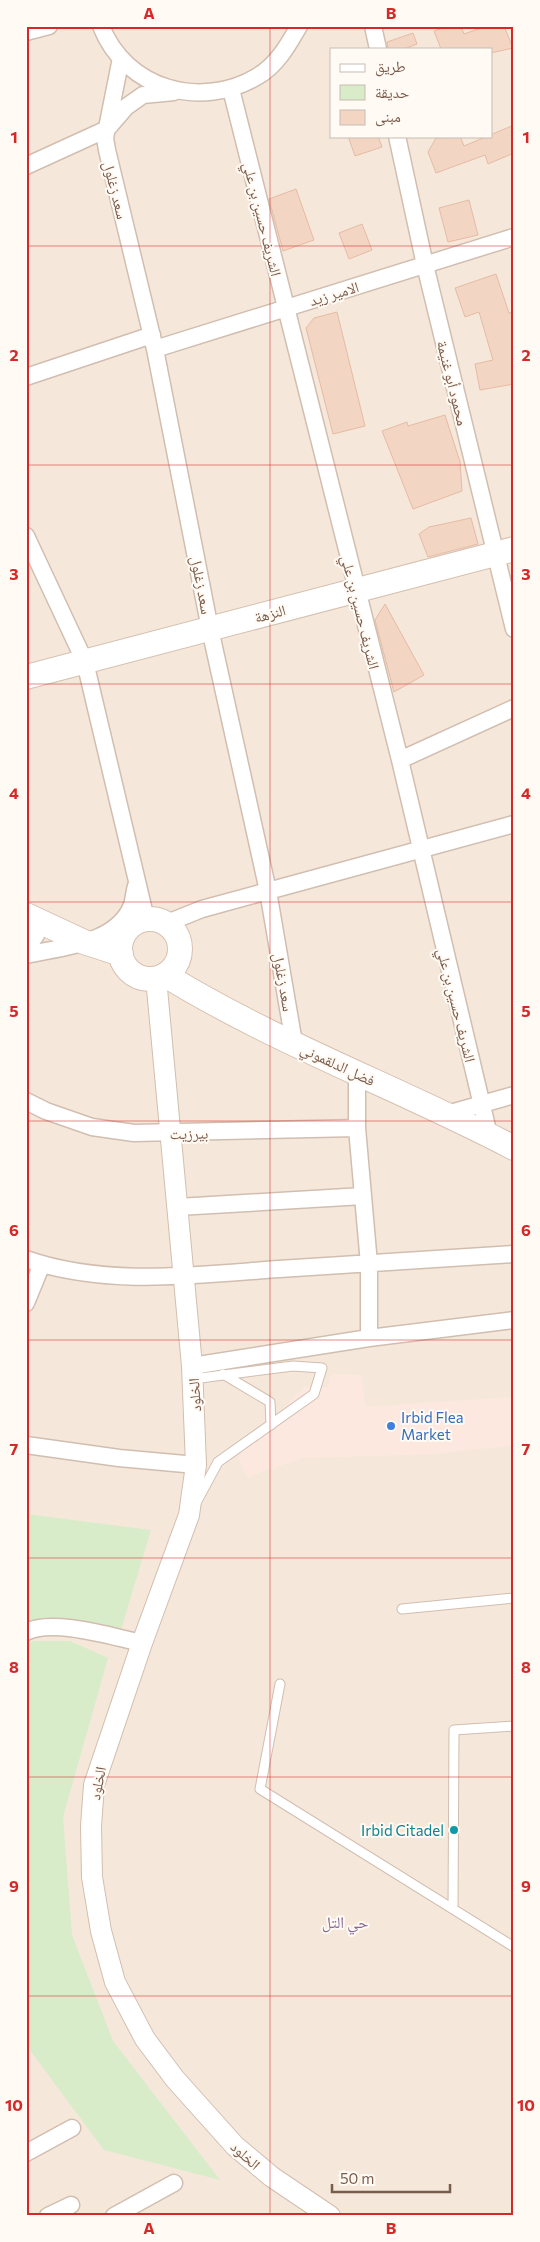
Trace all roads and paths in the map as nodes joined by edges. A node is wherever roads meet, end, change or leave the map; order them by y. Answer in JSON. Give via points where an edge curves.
{"nodes":[{"id":1,"x":49,"y":26,"type":"edge"},
{"id":2,"x":299,"y":26,"type":"edge"},
{"id":3,"x":373,"y":26,"type":"edge"},
{"id":4,"x":101,"y":27,"type":"edge"},
{"id":5,"x":26,"y":32,"type":"edge"},
{"id":6,"x":378,"y":48,"type":"edge"},
{"id":7,"x":121,"y":58,"type":"junction"},
{"id":8,"x":231,"y":89,"type":"junction"},
{"id":9,"x":182,"y":92,"type":"junction"},
{"id":10,"x":107,"y":129,"type":"junction"},
{"id":11,"x":397,"y":138,"type":"edge"},
{"id":12,"x":26,"y":166,"type":"edge"},
{"id":13,"x":514,"y":237,"type":"edge"},
{"id":14,"x":424,"y":266,"type":"junction"},
{"id":15,"x":285,"y":308,"type":"junction"},
{"id":16,"x":153,"y":342,"type":"junction"},
{"id":17,"x":26,"y":377,"type":"edge"},
{"id":18,"x":26,"y":536,"type":"edge"},
{"id":19,"x":505,"y":551,"type":"edge"},
{"id":20,"x":355,"y":591,"type":"junction"},
{"id":21,"x":514,"y":628,"type":"edge"},
{"id":22,"x":210,"y":629,"type":"junction"},
{"id":23,"x":85,"y":662,"type":"junction"},
{"id":24,"x":26,"y":677,"type":"edge"},
{"id":25,"x":514,"y":708,"type":"edge"},
{"id":26,"x":400,"y":760,"type":"junction"},
{"id":27,"x":514,"y":824,"type":"edge"},
{"id":28,"x":420,"y":849,"type":"junction"},
{"id":29,"x":136,"y":881,"type":"junction"},
{"id":30,"x":268,"y":890,"type":"junction"},
{"id":31,"x":33,"y":918,"type":"edge"},
{"id":32,"x":156,"y":921,"type":"junction"},
{"id":33,"x":84,"y":942,"type":"junction"},
{"id":34,"x":26,"y":949,"type":"edge"},
{"id":35,"x":121,"y":954,"type":"junction"},
{"id":36,"x":26,"y":955,"type":"edge"},
{"id":37,"x":160,"y":976,"type":"junction"},
{"id":38,"x":294,"y":1043,"type":"junction"},
{"id":39,"x":357,"y":1074,"type":"junction"},
{"id":40,"x":514,"y":1095,"type":"edge"},
{"id":41,"x":26,"y":1101,"type":"edge"},
{"id":42,"x":481,"y":1104,"type":"junction"},
{"id":43,"x":447,"y":1114,"type":"junction"},
{"id":44,"x":357,"y":1128,"type":"junction"},
{"id":45,"x":172,"y":1134,"type":"junction"},
{"id":46,"x":489,"y":1135,"type":"junction"},
{"id":47,"x":514,"y":1148,"type":"edge"},
{"id":48,"x":363,"y":1196,"type":"junction"},
{"id":49,"x":178,"y":1207,"type":"junction"},
{"id":50,"x":514,"y":1254,"type":"edge"},
{"id":51,"x":26,"y":1259,"type":"edge"},
{"id":52,"x":42,"y":1264,"type":"junction"},
{"id":53,"x":369,"y":1264,"type":"junction"},
{"id":54,"x":183,"y":1276,"type":"junction"},
{"id":55,"x":26,"y":1303,"type":"edge"},
{"id":56,"x":514,"y":1320,"type":"edge"},
{"id":57,"x":369,"y":1338,"type":"junction"},
{"id":58,"x":193,"y":1373,"type":"junction"},
{"id":59,"x":223,"y":1374,"type":"junction"},
{"id":60,"x":271,"y":1425,"type":"junction"},
{"id":61,"x":26,"y":1444,"type":"edge"},
{"id":62,"x":218,"y":1462,"type":"junction"},
{"id":63,"x":196,"y":1465,"type":"junction"},
{"id":64,"x":189,"y":1515,"type":"junction"},
{"id":65,"x":514,"y":1598,"type":"edge"},
{"id":66,"x":402,"y":1609,"type":"dead end"},
{"id":67,"x":26,"y":1632,"type":"edge"},
{"id":68,"x":142,"y":1642,"type":"junction"},
{"id":69,"x":280,"y":1684,"type":"dead end"},
{"id":70,"x":514,"y":1726,"type":"edge"},
{"id":71,"x":453,"y":1909,"type":"junction"},
{"id":72,"x":514,"y":1946,"type":"edge"},
{"id":73,"x":72,"y":2128,"type":"dead end"},
{"id":74,"x":26,"y":2153,"type":"edge"},
{"id":75,"x":174,"y":2184,"type":"dead end"},
{"id":76,"x":71,"y":2205,"type":"dead end"},
{"id":77,"x":48,"y":2216,"type":"edge"},
{"id":78,"x":114,"y":2216,"type":"edge"},
{"id":79,"x":330,"y":2216,"type":"edge"}],
"edges":[{"from":1,"to":5,"type":"street"},
{"from":2,"to":8,"type":"street","via":[[283,54],[259,76]]},
{"from":3,"to":6,"type":"street"},
{"from":4,"to":7,"type":"street"},
{"from":7,"to":9,"type":"street","via":[[148,80]]},
{"from":7,"to":10,"type":"street","name":"سعد زغلول"},
{"from":8,"to":9,"type":"street","via":[[206,94]]},
{"from":8,"to":15,"type":"street","name":"الشريف حسين بن علي"},
{"from":9,"to":10,"type":"street","via":[[143,95],[126,107]]},
{"from":10,"to":12,"type":"street"},
{"from":10,"to":16,"type":"street","name":"سعد زغلول","via":[[107,150]]},
{"from":11,"to":14,"type":"street","name":"محمود أبو غنيمة"},
{"from":13,"to":14,"type":"street","name":"الامير زيد"},
{"from":14,"to":15,"type":"street","name":"الامير زيد"},
{"from":14,"to":19,"type":"street","name":"محمود أبو غنيمة"},
{"from":15,"to":16,"type":"street","name":"الامير زيد"},
{"from":15,"to":20,"type":"street","name":"الشريف حسين بن علي"},
{"from":16,"to":17,"type":"street","name":"الامير زيد"},
{"from":16,"to":22,"type":"street","name":"سعد زغلول"},
{"from":18,"to":23,"type":"street"},
{"from":19,"to":20,"type":"main road","name":"النزهة"},
{"from":19,"to":21,"type":"street","name":"محمود أبو غنيمة"},
{"from":20,"to":22,"type":"main road","name":"النزهة"},
{"from":20,"to":26,"type":"street","name":"الشريف حسين بن علي"},
{"from":22,"to":23,"type":"main road","name":"النزهة"},
{"from":22,"to":30,"type":"street","name":"سعد زغلول"},
{"from":23,"to":24,"type":"main road","name":"النزهة"},
{"from":23,"to":29,"type":"street"},
{"from":25,"to":26,"type":"street"},
{"from":26,"to":28,"type":"street","name":"الشريف حسين بن علي"},
{"from":27,"to":28,"type":"street"},
{"from":28,"to":30,"type":"street"},
{"from":28,"to":42,"type":"street","name":"الشريف حسين بن علي"},
{"from":29,"to":32,"type":"street"},
{"from":29,"to":33,"type":"street","via":[[132,905],[122,920],[96,938]]},
{"from":30,"to":32,"type":"street"},
{"from":30,"to":38,"type":"street","name":"سعد زغلول"},
{"from":31,"to":33,"type":"main road"},
{"from":31,"to":34,"type":"street","via":[[36,935]]},
{"from":32,"to":35,"type":"main road","via":[[129,928],[124,935]]},
{"from":32,"to":37,"type":"main road","via":[[174,930],[180,950],[176,964]]},
{"from":33,"to":35,"type":"main road"},
{"from":33,"to":36,"type":"street"},
{"from":35,"to":37,"type":"main road","via":[[130,970],[138,976]]},
{"from":37,"to":38,"type":"main road","name":"فضل الدلقموني"},
{"from":37,"to":45,"type":"street","name":"الخلود"},
{"from":38,"to":39,"type":"main road","name":"فضل الدلقموني"},
{"from":39,"to":43,"type":"main road","name":"فضل الدلقموني"},
{"from":39,"to":44,"type":"street"},
{"from":40,"to":42,"type":"street"},
{"from":41,"to":45,"type":"street","name":"بيرزيت","via":[[92,1127]]},
{"from":42,"to":43,"type":"street"},
{"from":42,"to":46,"type":"street","name":"الشريف حسين بن علي"},
{"from":43,"to":46,"type":"main road","name":"فضل الدلقموني"},
{"from":44,"to":45,"type":"street","name":"بيرزيت"},
{"from":44,"to":48,"type":"street"},
{"from":45,"to":49,"type":"street","name":"الخلود"},
{"from":46,"to":47,"type":"main road","name":"فضل الدلقموني"},
{"from":48,"to":49,"type":"street"},
{"from":48,"to":53,"type":"street"},
{"from":49,"to":54,"type":"street","name":"الخلود"},
{"from":50,"to":53,"type":"street"},
{"from":51,"to":52,"type":"street"},
{"from":52,"to":54,"type":"street","via":[[103,1274]]},
{"from":52,"to":55,"type":"street"},
{"from":53,"to":54,"type":"street"},
{"from":53,"to":57,"type":"street"},
{"from":54,"to":58,"type":"street","name":"الخلود"},
{"from":56,"to":57,"type":"street"},
{"from":57,"to":58,"type":"street"},
{"from":58,"to":59,"type":"lane"},
{"from":58,"to":63,"type":"street","name":"الخلود"},
{"from":59,"to":60,"type":"lane","via":[[270,1402]]},
{"from":59,"to":60,"type":"lane","via":[[293,1366],[322,1368],[314,1394]]},
{"from":60,"to":62,"type":"lane"},
{"from":61,"to":63,"type":"street","via":[[118,1458]]},
{"from":62,"to":63,"type":"lane"},
{"from":62,"to":64,"type":"lane"},
{"from":63,"to":64,"type":"street","name":"الخلود"},
{"from":64,"to":68,"type":"street","name":"الخلود"},
{"from":65,"to":66,"type":"lane"},
{"from":67,"to":68,"type":"street","via":[[60,1628]]},
{"from":68,"to":79,"type":"street","name":"الخلود","via":[[94,1785],[92,1877],[101,1931],[115,1982],[145,2038],[209,2118],[235,2146],[272,2177]]},
{"from":69,"to":71,"type":"lane","via":[[260,1790]]},
{"from":70,"to":71,"type":"lane","via":[[454,1730]]},
{"from":71,"to":72,"type":"lane"},
{"from":73,"to":74,"type":"street"},
{"from":75,"to":78,"type":"street"},
{"from":76,"to":77,"type":"street"}]}
